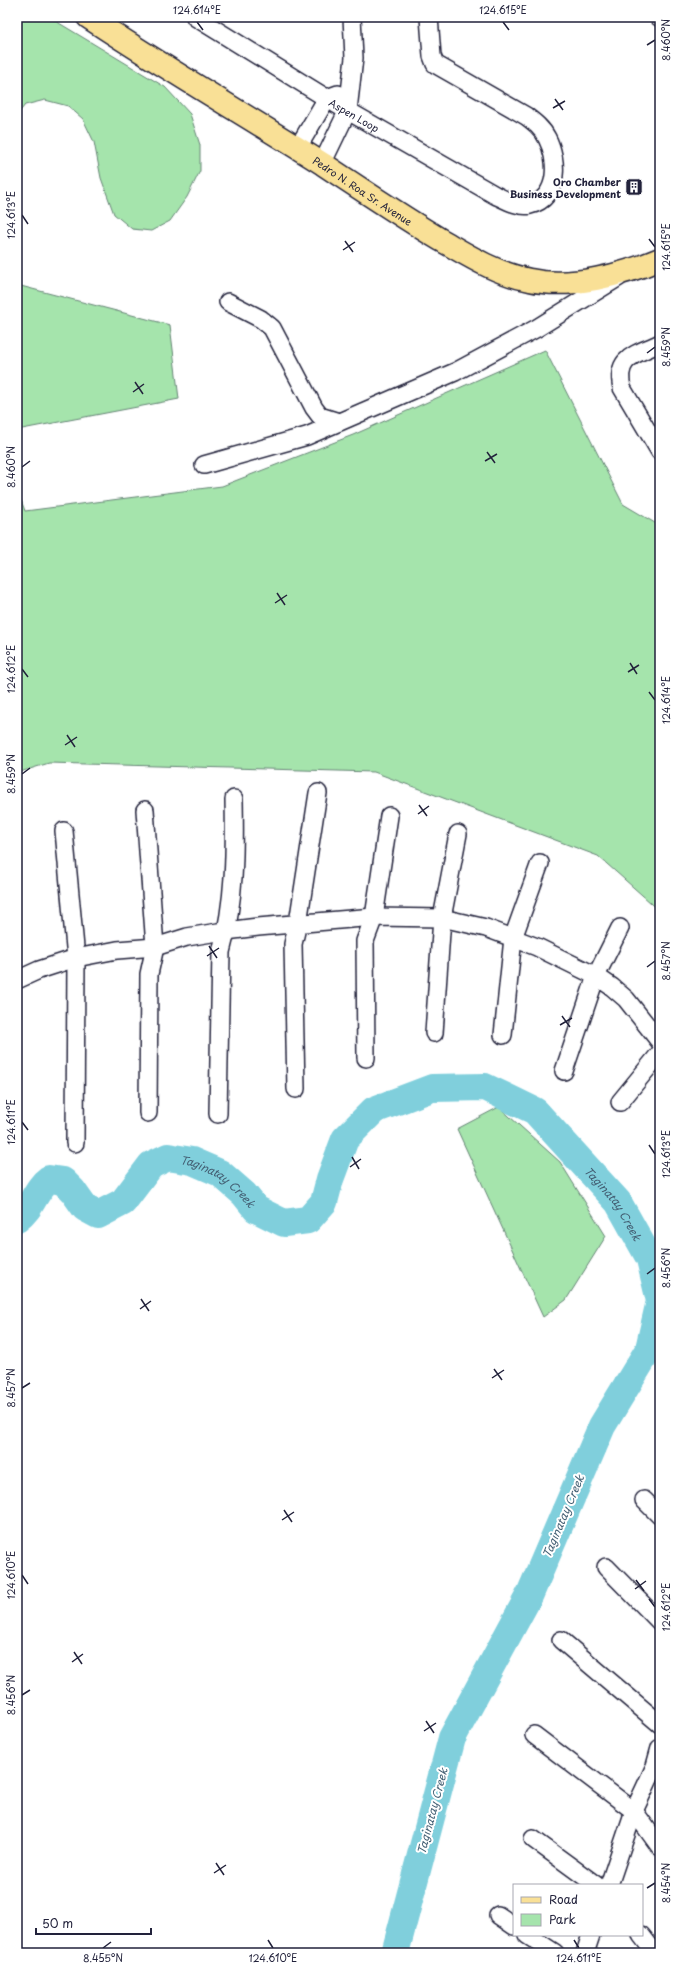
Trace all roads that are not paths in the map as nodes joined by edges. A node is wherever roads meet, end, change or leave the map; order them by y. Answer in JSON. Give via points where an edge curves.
{"nodes":[{"id":1,"x":88,"y":17,"type":"edge"},
{"id":2,"x":195,"y":17,"type":"edge"},
{"id":3,"x":352,"y":17,"type":"edge"},
{"id":4,"x":429,"y":17,"type":"edge"},
{"id":5,"x":350,"y":90,"type":"junction"},
{"id":6,"x":327,"y":98,"type":"junction"},
{"id":7,"x":348,"y":110,"type":"junction"},
{"id":8,"x":297,"y":149,"type":"junction"},
{"id":9,"x":322,"y":164,"type":"junction"},
{"id":10,"x":660,"y":259,"type":"edge"},
{"id":11,"x":628,"y":271,"type":"junction"},
{"id":12,"x":228,"y":302,"type":"dead end"},
{"id":13,"x":660,"y":343,"type":"edge"},
{"id":14,"x":339,"y":422,"type":"junction"},
{"id":15,"x":654,"y":433,"type":"edge"},
{"id":16,"x":660,"y":452,"type":"edge"},
{"id":17,"x":204,"y":466,"type":"dead end"},
{"id":18,"x":318,"y":793,"type":"dead end"},
{"id":19,"x":234,"y":799,"type":"dead end"},
{"id":20,"x":145,"y":810,"type":"dead end"},
{"id":21,"x":389,"y":816,"type":"dead end"},
{"id":22,"x":64,"y":831,"type":"dead end"},
{"id":23,"x":458,"y":834,"type":"dead end"},
{"id":24,"x":540,"y":864,"type":"dead end"},
{"id":25,"x":374,"y":917,"type":"junction"},
{"id":26,"x":442,"y":918,"type":"junction"},
{"id":27,"x":298,"y":923,"type":"junction"},
{"id":28,"x":620,"y":928,"type":"dead end"},
{"id":29,"x":227,"y":931,"type":"junction"},
{"id":30,"x":514,"y":938,"type":"junction"},
{"id":31,"x":155,"y":947,"type":"junction"},
{"id":32,"x":76,"y":958,"type":"junction"},
{"id":33,"x":596,"y":976,"type":"junction"},
{"id":34,"x":17,"y":980,"type":"edge"},
{"id":35,"x":434,"y":1033,"type":"dead end"},
{"id":36,"x":504,"y":1035,"type":"dead end"},
{"id":37,"x":658,"y":1037,"type":"edge"},
{"id":38,"x":660,"y":1053,"type":"edge"},
{"id":39,"x":366,"y":1058,"type":"dead end"},
{"id":40,"x":564,"y":1071,"type":"dead end"},
{"id":41,"x":296,"y":1089,"type":"dead end"},
{"id":42,"x":620,"y":1102,"type":"dead end"},
{"id":43,"x":148,"y":1113,"type":"dead end"},
{"id":44,"x":218,"y":1114,"type":"dead end"},
{"id":45,"x":75,"y":1143,"type":"dead end"},
{"id":46,"x":644,"y":1500,"type":"dead end"},
{"id":47,"x":660,"y":1516,"type":"edge"},
{"id":48,"x":606,"y":1567,"type":"dead end"},
{"id":49,"x":660,"y":1622,"type":"edge"},
{"id":50,"x":561,"y":1640,"type":"dead end"},
{"id":51,"x":660,"y":1724,"type":"edge"},
{"id":52,"x":534,"y":1735,"type":"dead end"},
{"id":53,"x":660,"y":1748,"type":"edge"},
{"id":54,"x":634,"y":1812,"type":"junction"},
{"id":55,"x":533,"y":1839,"type":"dead end"},
{"id":56,"x":660,"y":1847,"type":"edge"},
{"id":57,"x":595,"y":1884,"type":"edge"},
{"id":58,"x":609,"y":1884,"type":"edge"},
{"id":59,"x":498,"y":1915,"type":"dead end"},
{"id":60,"x":513,"y":1925,"type":"edge"},
{"id":61,"x":529,"y":1936,"type":"edge"},
{"id":62,"x":591,"y":1936,"type":"edge"},
{"id":63,"x":555,"y":1953,"type":"edge"},
{"id":64,"x":585,"y":1953,"type":"edge"}],
"edges":[{"from":1,"to":8,"type":"main road","name":"Pedro N. Roa Sr. Avenue"},
{"from":2,"to":6,"type":"street","name":"Aspen Loop"},
{"from":3,"to":5,"type":"street","via":[[354,58]]},
{"from":4,"to":7,"type":"street","name":"Aspen Loop","via":[[435,64],[526,116],[538,125],[546,137],[554,154],[555,174],[550,190],[543,199],[529,206],[495,195]]},
{"from":5,"to":6,"type":"street"},
{"from":5,"to":7,"type":"street"},
{"from":6,"to":7,"type":"street","name":"Aspen Loop"},
{"from":6,"to":8,"type":"street"},
{"from":7,"to":9,"type":"street"},
{"from":8,"to":9,"type":"main road","name":"Pedro N. Roa Sr. Avenue"},
{"from":9,"to":11,"type":"main road","name":"Pedro N. Roa Sr. Avenue","via":[[397,214],[498,271],[530,281],[561,282]]},
{"from":10,"to":11,"type":"main road","name":"Pedro N. Roa Sr. Avenue"},
{"from":11,"to":14,"type":"street","via":[[538,328],[455,372]]},
{"from":12,"to":14,"type":"street","via":[[261,319],[272,328],[314,408],[320,416]]},
{"from":13,"to":15,"type":"street","via":[[625,360],[620,380],[622,388]]},
{"from":14,"to":17,"type":"street","via":[[307,436]]},
{"from":15,"to":16,"type":"street"},
{"from":18,"to":27,"type":"street"},
{"from":19,"to":29,"type":"street","via":[[235,861]]},
{"from":20,"to":31,"type":"street"},
{"from":21,"to":25,"type":"street"},
{"from":22,"to":32,"type":"street"},
{"from":23,"to":26,"type":"street"},
{"from":24,"to":30,"type":"street"},
{"from":25,"to":26,"type":"street"},
{"from":25,"to":27,"type":"street"},
{"from":25,"to":39,"type":"street","via":[[366,941]]},
{"from":26,"to":30,"type":"street","via":[[486,928]]},
{"from":26,"to":35,"type":"street"},
{"from":27,"to":29,"type":"street"},
{"from":27,"to":41,"type":"street","via":[[293,944]]},
{"from":28,"to":33,"type":"street"},
{"from":29,"to":31,"type":"street","via":[[187,937]]},
{"from":29,"to":44,"type":"street","via":[[221,952]]},
{"from":30,"to":33,"type":"street"},
{"from":30,"to":36,"type":"street"},
{"from":31,"to":32,"type":"street","via":[[117,950]]},
{"from":31,"to":43,"type":"street","via":[[149,974]]},
{"from":32,"to":34,"type":"street"},
{"from":32,"to":45,"type":"street"},
{"from":33,"to":37,"type":"street","via":[[626,999]]},
{"from":33,"to":40,"type":"street"},
{"from":38,"to":42,"type":"street"},
{"from":46,"to":47,"type":"street"},
{"from":48,"to":49,"type":"street"},
{"from":50,"to":51,"type":"street"},
{"from":52,"to":54,"type":"street"},
{"from":53,"to":54,"type":"street","via":[[655,1766]]},
{"from":54,"to":56,"type":"street"},
{"from":54,"to":58,"type":"street"},
{"from":55,"to":57,"type":"street"},
{"from":59,"to":60,"type":"street"},
{"from":61,"to":63,"type":"street"},
{"from":62,"to":64,"type":"street"}]}
